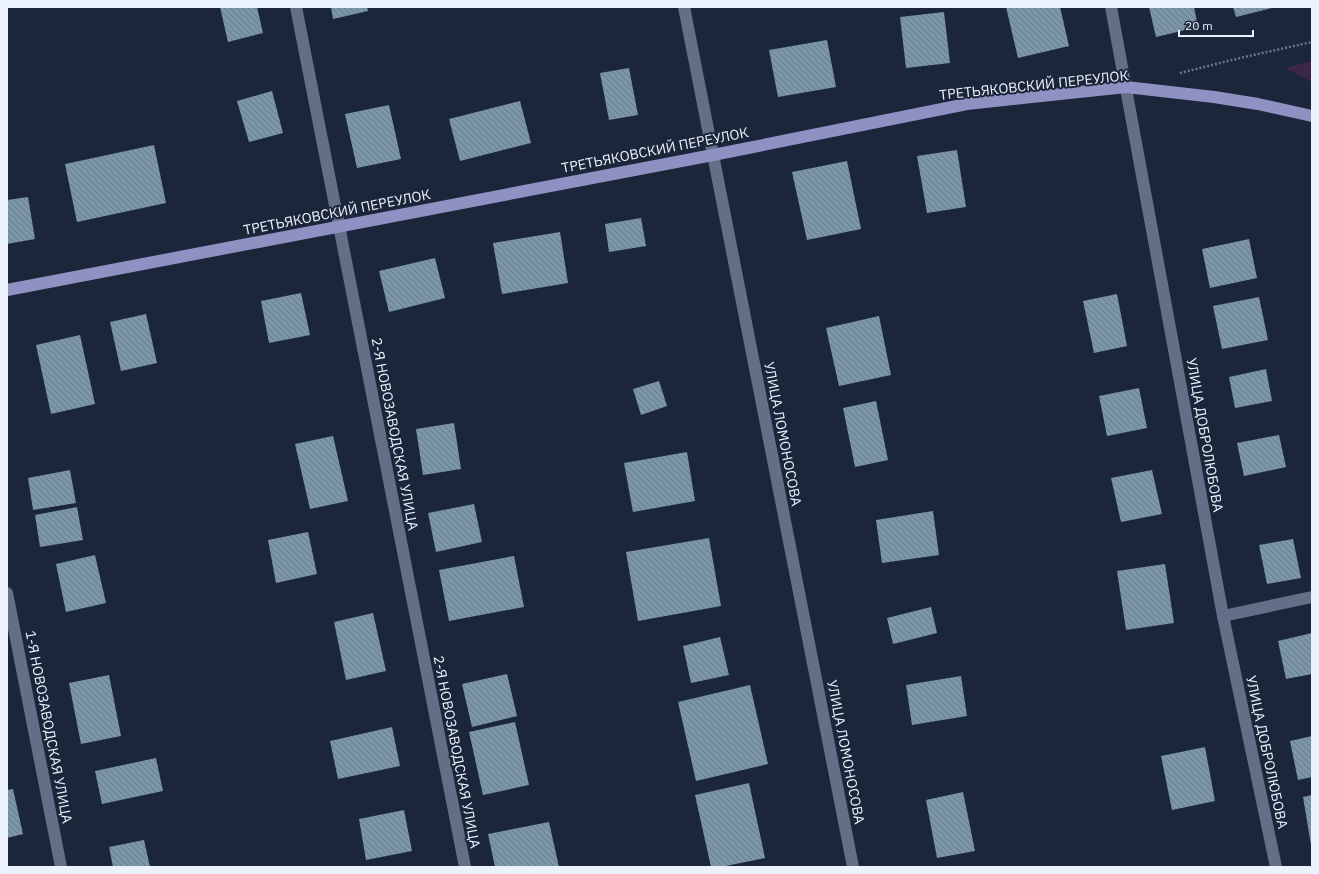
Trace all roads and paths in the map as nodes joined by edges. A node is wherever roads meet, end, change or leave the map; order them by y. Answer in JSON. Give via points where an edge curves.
{"nodes":[{"id":1,"x":296,"y":7,"type":"edge"},
{"id":2,"x":684,"y":7,"type":"edge"},
{"id":3,"x":1111,"y":7,"type":"edge"},
{"id":4,"x":1312,"y":42,"type":"edge"},
{"id":5,"x":1179,"y":74,"type":"dead end"},
{"id":6,"x":1126,"y":88,"type":"junction"},
{"id":7,"x":1312,"y":116,"type":"edge"},
{"id":8,"x":713,"y":155,"type":"junction"},
{"id":9,"x":338,"y":227,"type":"junction"},
{"id":10,"x":7,"y":290,"type":"edge"},
{"id":11,"x":7,"y":593,"type":"edge"},
{"id":12,"x":1312,"y":597,"type":"edge"},
{"id":13,"x":1223,"y":616,"type":"junction"},
{"id":14,"x":61,"y":867,"type":"edge"},
{"id":15,"x":465,"y":867,"type":"edge"},
{"id":16,"x":853,"y":867,"type":"edge"},
{"id":17,"x":1276,"y":867,"type":"edge"}],
"edges":[{"from":1,"to":9,"type":"street","name":"2-Я НОВОЗАВОДСКАЯ УЛИЦА"},
{"from":2,"to":8,"type":"street","name":"УЛИЦА ЛОМОНОСОВА"},
{"from":3,"to":6,"type":"street","name":"УЛИЦА ДОБРОЛЮБОВА"},
{"from":4,"to":5,"type":"path"},
{"from":6,"to":7,"type":"main road","name":"ТРЕТЬЯКОВСКИЙ ПЕРЕУЛОК","via":[[1214,97]]},
{"from":6,"to":8,"type":"main road","name":"ТРЕТЬЯКОВСКИЙ ПЕРЕУЛОК","via":[[967,104]]},
{"from":6,"to":13,"type":"street","name":"УЛИЦА ДОБРОЛЮБОВА"},
{"from":8,"to":9,"type":"main road","name":"ТРЕТЬЯКОВСКИЙ ПЕРЕУЛОК"},
{"from":8,"to":16,"type":"street","name":"УЛИЦА ЛОМОНОСОВА"},
{"from":9,"to":10,"type":"main road","name":"ТРЕТЬЯКОВСКИЙ ПЕРЕУЛОК"},
{"from":9,"to":15,"type":"street","name":"2-Я НОВОЗАВОДСКАЯ УЛИЦА"},
{"from":11,"to":14,"type":"street","name":"1-Я НОВОЗАВОДСКАЯ УЛИЦА"},
{"from":12,"to":13,"type":"street"},
{"from":13,"to":17,"type":"street","name":"УЛИЦА ДОБРОЛЮБОВА"}]}
